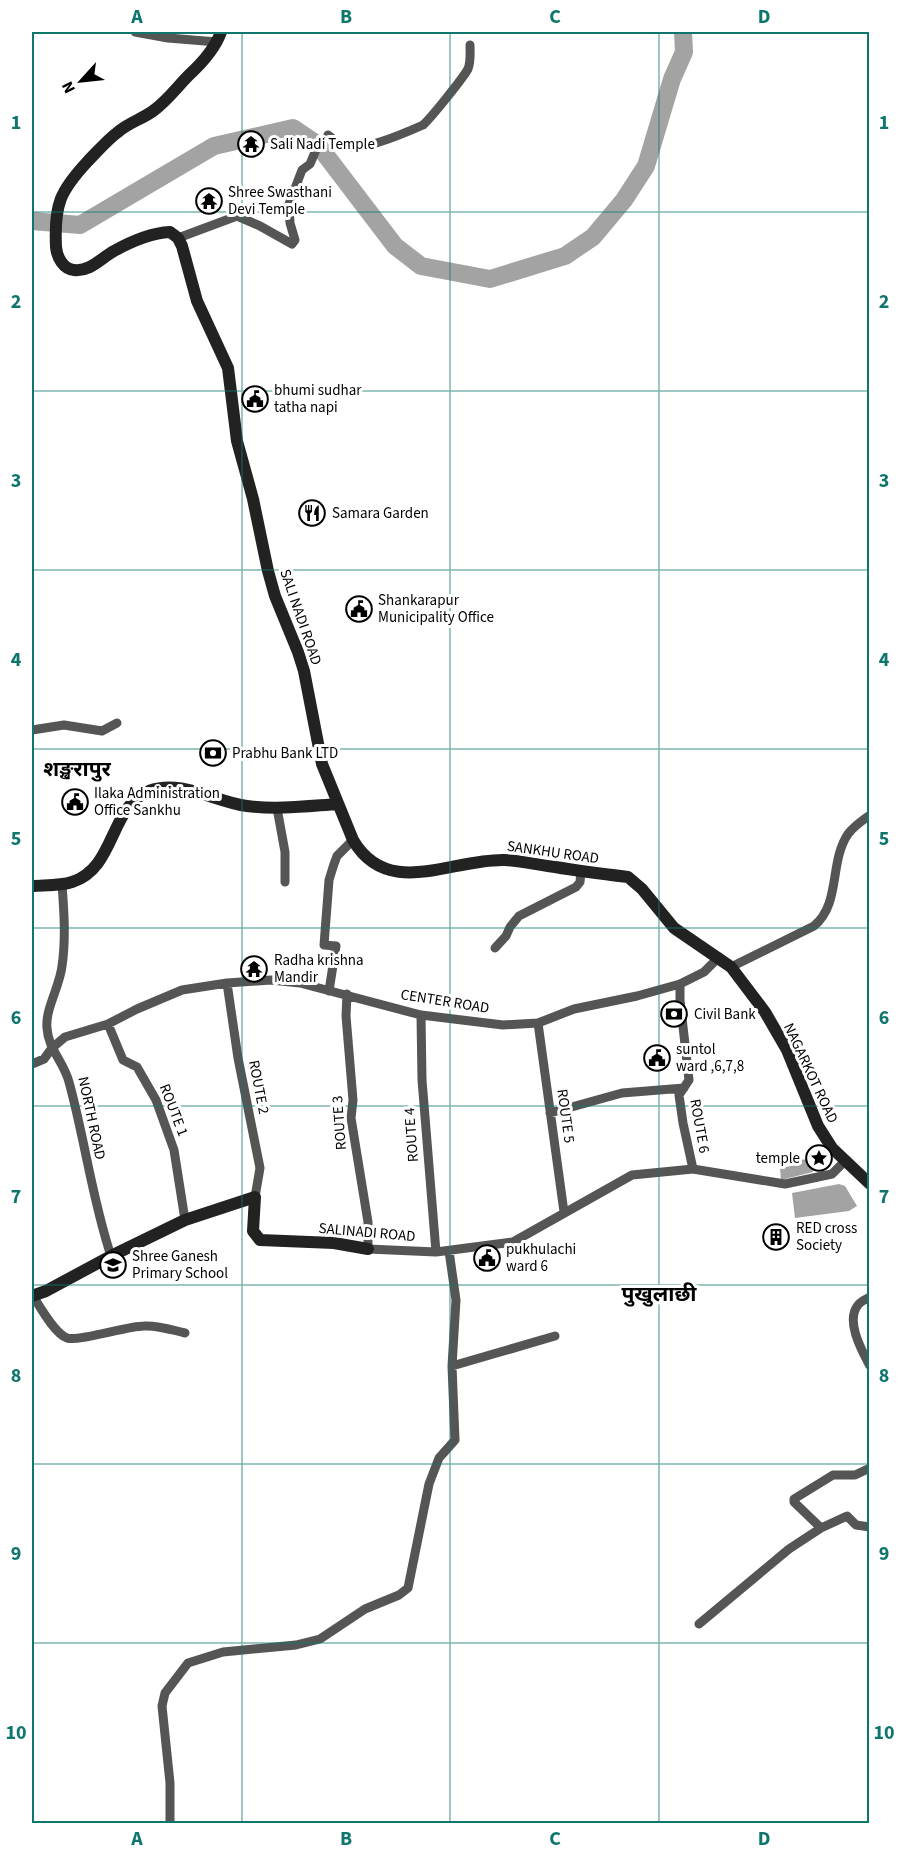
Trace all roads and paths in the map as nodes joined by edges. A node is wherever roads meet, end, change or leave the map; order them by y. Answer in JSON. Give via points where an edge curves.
{"nodes":[{"id":1,"x":135,"y":32,"type":"edge"},
{"id":2,"x":219,"y":37,"type":"edge"},
{"id":3,"x":470,"y":45,"type":"dead end"},
{"id":4,"x":328,"y":135,"type":"dead end"},
{"id":5,"x":318,"y":145,"type":"dead end"},
{"id":6,"x":178,"y":238,"type":"junction"},
{"id":7,"x":117,"y":723,"type":"dead end"},
{"id":8,"x":32,"y":730,"type":"edge"},
{"id":9,"x":338,"y":804,"type":"junction"},
{"id":10,"x":277,"y":808,"type":"junction"},
{"id":11,"x":870,"y":815,"type":"edge"},
{"id":12,"x":353,"y":840,"type":"junction"},
{"id":13,"x":581,"y":872,"type":"junction"},
{"id":14,"x":285,"y":882,"type":"dead end"},
{"id":15,"x":62,"y":884,"type":"junction"},
{"id":16,"x":32,"y":886,"type":"edge"},
{"id":17,"x":495,"y":948,"type":"dead end"},
{"id":18,"x":719,"y":957,"type":"junction"},
{"id":19,"x":731,"y":967,"type":"junction"},
{"id":20,"x":227,"y":983,"type":"junction"},
{"id":21,"x":680,"y":984,"type":"junction"},
{"id":22,"x":329,"y":991,"type":"junction"},
{"id":23,"x":347,"y":994,"type":"junction"},
{"id":24,"x":421,"y":1015,"type":"junction"},
{"id":25,"x":538,"y":1023,"type":"junction"},
{"id":26,"x":108,"y":1024,"type":"junction"},
{"id":27,"x":52,"y":1048,"type":"junction"},
{"id":28,"x":32,"y":1064,"type":"edge"},
{"id":29,"x":684,"y":1088,"type":"junction"},
{"id":30,"x":550,"y":1113,"type":"junction"},
{"id":31,"x":844,"y":1162,"type":"junction"},
{"id":32,"x":693,"y":1169,"type":"junction"},
{"id":33,"x":870,"y":1184,"type":"edge"},
{"id":34,"x":255,"y":1197,"type":"junction"},
{"id":35,"x":564,"y":1212,"type":"junction"},
{"id":36,"x":185,"y":1221,"type":"junction"},
{"id":37,"x":368,"y":1250,"type":"junction"},
{"id":38,"x":449,"y":1251,"type":"junction"},
{"id":39,"x":436,"y":1252,"type":"junction"},
{"id":40,"x":111,"y":1256,"type":"junction"},
{"id":41,"x":32,"y":1296,"type":"edge"},
{"id":42,"x":870,"y":1297,"type":"edge"},
{"id":43,"x":185,"y":1333,"type":"dead end"},
{"id":44,"x":555,"y":1336,"type":"dead end"},
{"id":45,"x":452,"y":1366,"type":"junction"},
{"id":46,"x":870,"y":1366,"type":"edge"},
{"id":47,"x":870,"y":1468,"type":"edge"},
{"id":48,"x":870,"y":1527,"type":"edge"},
{"id":49,"x":821,"y":1528,"type":"junction"},
{"id":50,"x":699,"y":1624,"type":"dead end"},
{"id":51,"x":170,"y":1824,"type":"edge"}],
"edges":[{"from":1,"to":2,"type":"street","via":[[168,38]]},
{"from":2,"to":6,"type":"main road","via":[[170,96],[154,111],[119,130],[69,182],[56,218],[57,250],[68,269],[86,270],[144,236],[170,232]]},
{"from":3,"to":4,"type":"street","via":[[470,66],[423,125],[368,146],[350,148]]},
{"from":5,"to":6,"type":"street","via":[[310,164],[302,170],[289,204],[295,240],[292,244],[237,216]]},
{"from":6,"to":9,"type":"main road","name":"SALI NADI ROAD","via":[[202,316],[228,368],[237,441],[268,571],[298,651],[322,764]]},
{"from":7,"to":8,"type":"street","via":[[102,731],[64,725]]},
{"from":9,"to":10,"type":"main road"},
{"from":9,"to":12,"type":"main road","name":"SANKHU ROAD"},
{"from":10,"to":14,"type":"street","via":[[285,852]]},
{"from":10,"to":15,"type":"main road","via":[[232,804],[171,788],[151,790],[132,802],[93,869]]},
{"from":11,"to":19,"type":"street","via":[[843,844],[828,908],[820,921]]},
{"from":12,"to":13,"type":"main road","name":"SANKHU ROAD","via":[[368,859],[403,873],[504,860]]},
{"from":12,"to":22,"type":"street","via":[[337,856],[329,880],[324,945],[336,946]]},
{"from":13,"to":17,"type":"street","via":[[576,887],[519,916]]},
{"from":13,"to":18,"type":"main road","name":"SANKHU ROAD","via":[[628,877],[674,928]]},
{"from":15,"to":16,"type":"main road"},
{"from":15,"to":27,"type":"street","name":"NORTH ROAD","via":[[62,966],[46,1025]]},
{"from":18,"to":19,"type":"main road","name":"SANKHU ROAD"},
{"from":18,"to":21,"type":"street","name":"CENTER ROAD","via":[[704,972]]},
{"from":19,"to":31,"type":"main road","name":"NAGARKOT ROAD","via":[[787,1050],[818,1126]]},
{"from":20,"to":22,"type":"street","name":"CENTER ROAD","via":[[271,980]]},
{"from":20,"to":26,"type":"street","name":"CENTER ROAD","via":[[182,990]]},
{"from":20,"to":34,"type":"street","name":"ROUTE 2","via":[[260,1168]]},
{"from":21,"to":25,"type":"street","name":"CENTER ROAD","via":[[574,1009]]},
{"from":21,"to":29,"type":"street","name":"ROUTE 6","via":[[689,1080]]},
{"from":22,"to":23,"type":"street","name":"CENTER ROAD"},
{"from":23,"to":24,"type":"street","name":"CENTER ROAD"},
{"from":23,"to":37,"type":"street","name":"ROUTE 3","via":[[351,1118],[368,1222]]},
{"from":24,"to":25,"type":"street","name":"CENTER ROAD","via":[[503,1025]]},
{"from":24,"to":39,"type":"street","name":"ROUTE 4","via":[[422,1080]]},
{"from":25,"to":30,"type":"street","name":"ROUTE 5"},
{"from":26,"to":27,"type":"street","name":"CENTER ROAD","via":[[65,1037]]},
{"from":26,"to":36,"type":"street","name":"ROUTE 1","via":[[123,1060],[141,1071],[156,1100],[174,1150]]},
{"from":27,"to":28,"type":"street","name":"CENTER ROAD","via":[[44,1059]]},
{"from":27,"to":40,"type":"street","name":"NORTH ROAD","via":[[65,1067],[92,1192]]},
{"from":29,"to":30,"type":"street","via":[[622,1093]]},
{"from":29,"to":32,"type":"street","name":"ROUTE 6","via":[[679,1095]]},
{"from":30,"to":35,"type":"street","name":"ROUTE 5"},
{"from":31,"to":32,"type":"street","name":"SALINADI ROAD","via":[[832,1174],[786,1184]]},
{"from":31,"to":33,"type":"main road"},
{"from":32,"to":35,"type":"street","name":"SALINADI ROAD","via":[[632,1175]]},
{"from":34,"to":36,"type":"main road"},
{"from":34,"to":37,"type":"main road","name":"SALINADI ROAD","via":[[253,1231],[260,1240],[334,1243]]},
{"from":35,"to":38,"type":"street","name":"SALINADI ROAD","via":[[513,1242]]},
{"from":36,"to":40,"type":"main road"},
{"from":37,"to":39,"type":"street","name":"SALINADI ROAD"},
{"from":38,"to":39,"type":"street","name":"SALINADI ROAD"},
{"from":38,"to":45,"type":"street","via":[[456,1300]]},
{"from":40,"to":41,"type":"main road"},
{"from":41,"to":43,"type":"street","via":[[57,1331],[67,1338],[144,1326]]},
{"from":42,"to":46,"type":"street","via":[[858,1305],[853,1322]]},
{"from":44,"to":45,"type":"street"},
{"from":45,"to":51,"type":"street","via":[[454,1440],[439,1458],[429,1484],[408,1588],[365,1609],[320,1639],[223,1652],[188,1663],[165,1693],[162,1706]]},
{"from":47,"to":49,"type":"street","via":[[855,1475],[833,1475],[795,1499],[796,1506]]},
{"from":48,"to":49,"type":"street","via":[[856,1525],[847,1516]]},
{"from":49,"to":50,"type":"street","via":[[789,1549]]}]}
